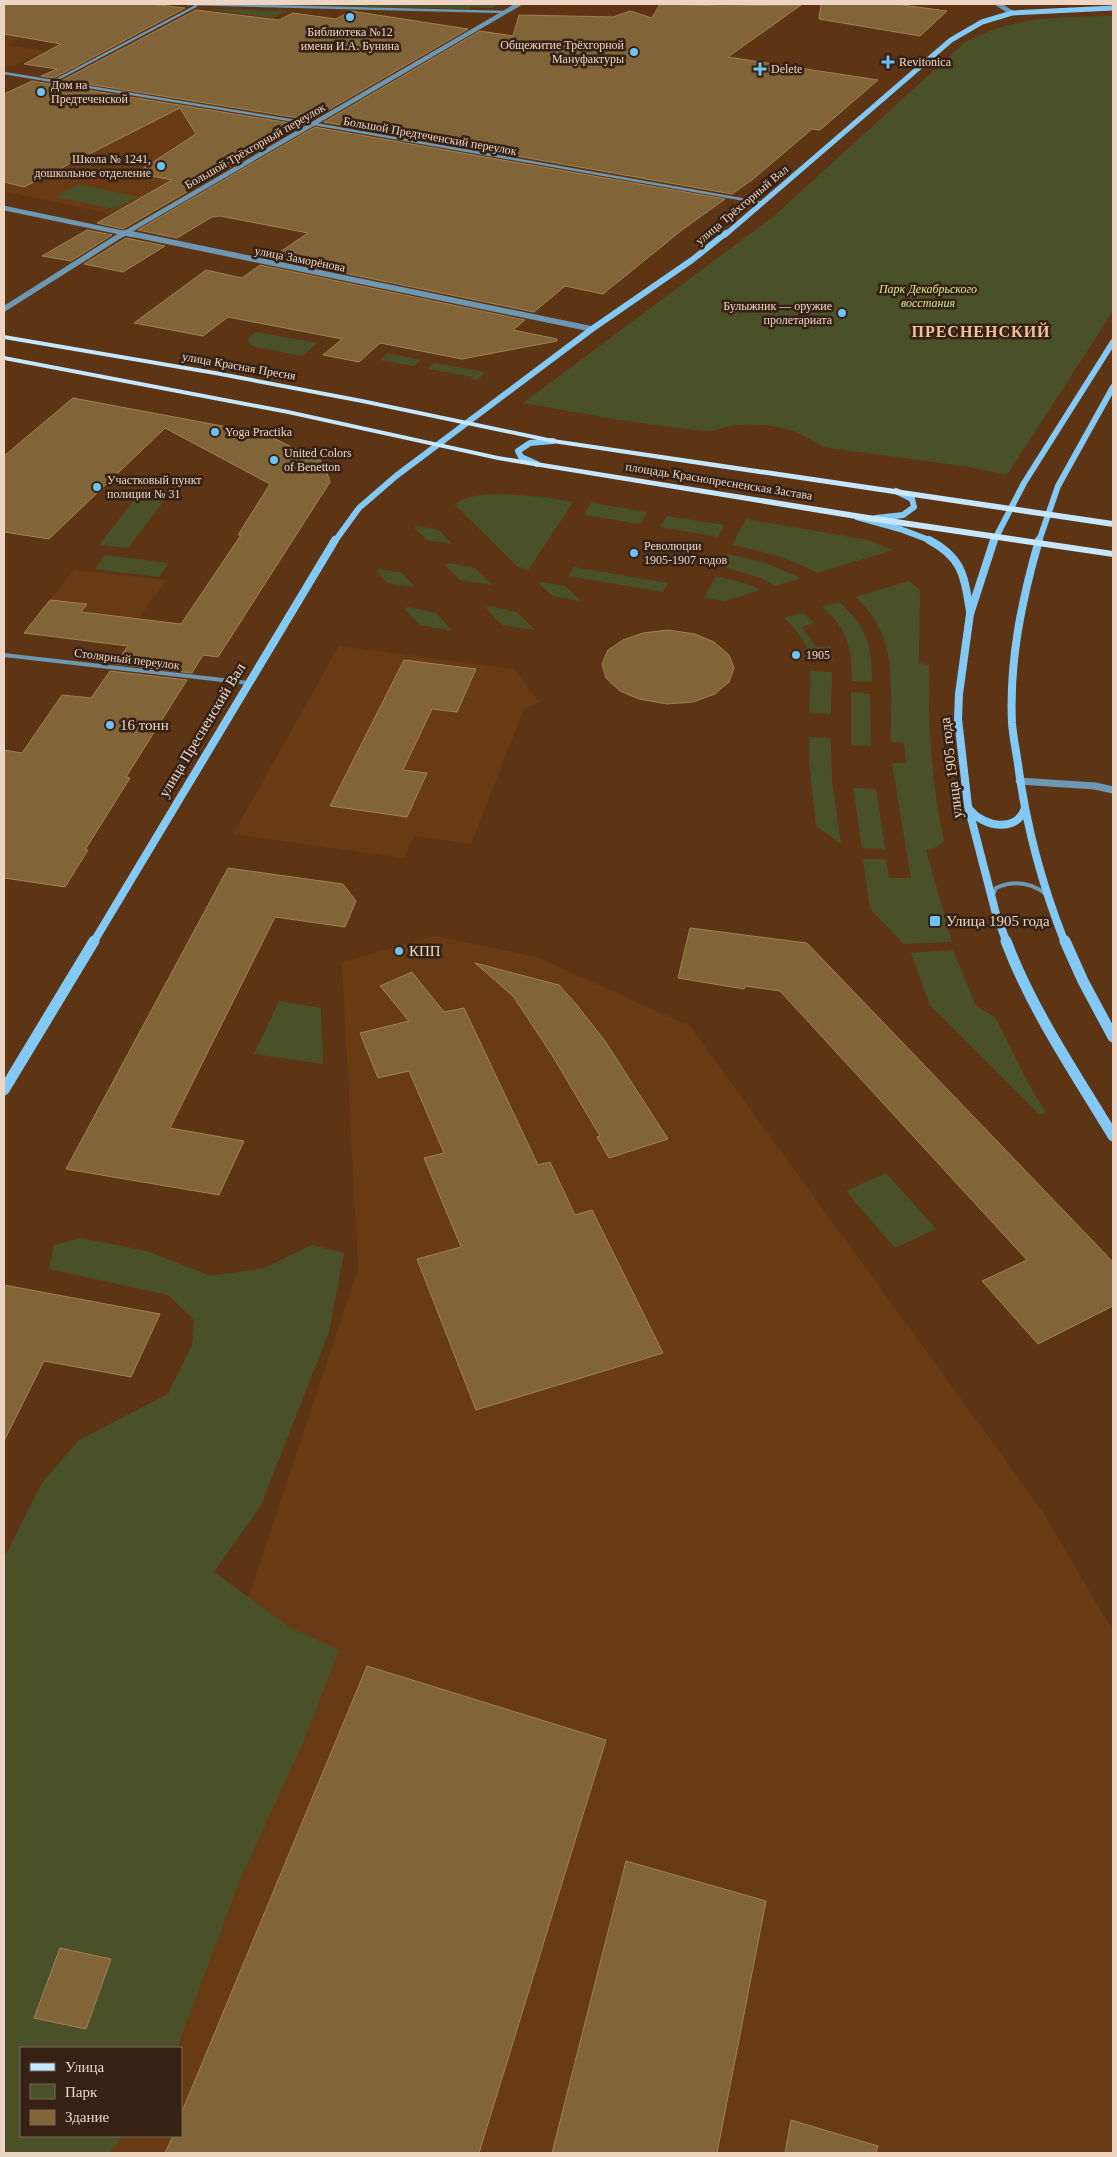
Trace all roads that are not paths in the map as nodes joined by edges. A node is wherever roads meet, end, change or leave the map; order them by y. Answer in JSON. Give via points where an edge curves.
{"nodes":[{"id":1,"x":187,"y":4,"type":"edge"},
{"id":2,"x":199,"y":4,"type":"edge"},
{"id":3,"x":519,"y":4,"type":"edge"},
{"id":4,"x":998,"y":4,"type":"edge"},
{"id":5,"x":1113,"y":8,"type":"edge"},
{"id":6,"x":504,"y":12,"type":"junction"},
{"id":7,"x":1012,"y":13,"type":"junction"},
{"id":8,"x":4,"y":73,"type":"edge"},
{"id":9,"x":55,"y":80,"type":"junction"},
{"id":10,"x":313,"y":125,"type":"junction"},
{"id":11,"x":763,"y":203,"type":"junction"},
{"id":12,"x":4,"y":208,"type":"edge"},
{"id":13,"x":123,"y":234,"type":"junction"},
{"id":14,"x":4,"y":309,"type":"edge"},
{"id":15,"x":592,"y":330,"type":"junction"},
{"id":16,"x":4,"y":337,"type":"edge"},
{"id":17,"x":1113,"y":342,"type":"edge"},
{"id":18,"x":4,"y":358,"type":"edge"},
{"id":19,"x":1113,"y":387,"type":"edge"},
{"id":20,"x":469,"y":423,"type":"junction"},
{"id":21,"x":553,"y":441,"type":"junction"},
{"id":22,"x":440,"y":445,"type":"junction"},
{"id":23,"x":537,"y":464,"type":"junction"},
{"id":24,"x":894,"y":490,"type":"junction"},
{"id":25,"x":1009,"y":509,"type":"junction"},
{"id":26,"x":849,"y":515,"type":"junction"},
{"id":27,"x":1047,"y":515,"type":"junction"},
{"id":28,"x":862,"y":517,"type":"junction"},
{"id":29,"x":1113,"y":524,"type":"edge"},
{"id":30,"x":995,"y":538,"type":"junction"},
{"id":31,"x":1038,"y":543,"type":"junction"},
{"id":32,"x":1113,"y":554,"type":"edge"},
{"id":33,"x":970,"y":614,"type":"junction"},
{"id":34,"x":4,"y":655,"type":"edge"},
{"id":35,"x":249,"y":683,"type":"junction"},
{"id":36,"x":1019,"y":781,"type":"junction"},
{"id":37,"x":1113,"y":790,"type":"edge"},
{"id":38,"x":968,"y":806,"type":"junction"},
{"id":39,"x":1025,"y":808,"type":"junction"},
{"id":40,"x":1050,"y":900,"type":"junction"},
{"id":41,"x":992,"y":901,"type":"junction"},
{"id":42,"x":1113,"y":1037,"type":"edge"},
{"id":43,"x":4,"y":1090,"type":"edge"},
{"id":44,"x":1113,"y":1136,"type":"edge"}],
"edges":[{"from":1,"to":2,"type":"street"},
{"from":2,"to":6,"type":"street"},
{"from":2,"to":9,"type":"street"},
{"from":3,"to":6,"type":"street","name":"Большой Трёхгорный переулок"},
{"from":4,"to":7,"type":"street"},
{"from":5,"to":7,"type":"main road","name":"улица Трёхгорный Вал"},
{"from":6,"to":10,"type":"street","name":"Большой Трёхгорный переулок"},
{"from":7,"to":11,"type":"main road","name":"улица Трёхгорный Вал","via":[[982,22],[951,40]]},
{"from":8,"to":9,"type":"street","name":"Большой Предтеченский переулок"},
{"from":9,"to":10,"type":"street","name":"Большой Предтеченский переулок"},
{"from":10,"to":11,"type":"street","name":"Большой Предтеченский переулок"},
{"from":10,"to":13,"type":"street","name":"Большой Трёхгорный переулок"},
{"from":11,"to":15,"type":"main road","name":"улица Трёхгорный Вал","via":[[692,260]]},
{"from":12,"to":13,"type":"street","name":"улица Заморёнова"},
{"from":13,"to":14,"type":"street","name":"Большой Трёхгорный переулок"},
{"from":13,"to":15,"type":"street","name":"улица Заморёнова"},
{"from":15,"to":20,"type":"main road","name":"улица Трёхгорный Вал"},
{"from":16,"to":20,"type":"main road","name":"улица Красная Пресня","via":[[215,373]]},
{"from":17,"to":25,"type":"main road","name":"улица 1905 года"},
{"from":18,"to":22,"type":"main road","via":[[279,410]]},
{"from":19,"to":27,"type":"main road","via":[[1074,453]]},
{"from":20,"to":21,"type":"main road","name":"площадь Краснопресненская Застава"},
{"from":20,"to":22,"type":"main road","name":"улица Пресненский Вал"},
{"from":21,"to":23,"type":"main road","via":[[531,443],[518,451],[521,457]]},
{"from":21,"to":24,"type":"main road","name":"площадь Краснопресненская Застава"},
{"from":22,"to":23,"type":"main road","name":"площадь Краснопресненская Застава"},
{"from":22,"to":35,"type":"main road","name":"улица Пресненский Вал","via":[[380,489],[353,515]]},
{"from":23,"to":26,"type":"main road","name":"площадь Краснопресненская Застава"},
{"from":24,"to":25,"type":"main road","name":"площадь Краснопресненская Застава"},
{"from":24,"to":28,"type":"main road","via":[[912,499],[914,507],[910,512],[893,518]]},
{"from":25,"to":27,"type":"main road","name":"площадь Краснопресненская Застава"},
{"from":25,"to":30,"type":"main road","name":"улица 1905 года"},
{"from":26,"to":28,"type":"main road","name":"площадь Краснопресненская Застава"},
{"from":26,"to":33,"type":"main road","via":[[915,535],[945,548],[961,568]]},
{"from":27,"to":29,"type":"main road","name":"площадь Краснопресненская Застава"},
{"from":27,"to":31,"type":"main road"},
{"from":28,"to":30,"type":"main road","name":"площадь Краснопресненская Застава"},
{"from":30,"to":31,"type":"main road","name":"площадь Краснопресненская Застава"},
{"from":30,"to":33,"type":"main road","name":"улица 1905 года"},
{"from":31,"to":32,"type":"main road","name":"площадь Краснопресненская Застава"},
{"from":31,"to":36,"type":"main road","via":[[1017,630],[1012,724]]},
{"from":33,"to":38,"type":"main road","name":"улица 1905 года","via":[[958,719]]},
{"from":34,"to":35,"type":"street","name":"Столярный переулок"},
{"from":35,"to":43,"type":"main road","name":"улица Пресненский Вал"},
{"from":36,"to":37,"type":"street"},
{"from":36,"to":39,"type":"main road"},
{"from":38,"to":39,"type":"main road","via":[[979,819],[1000,824],[1019,820]]},
{"from":38,"to":41,"type":"main road","name":"улица 1905 года"},
{"from":39,"to":40,"type":"main road"},
{"from":40,"to":41,"type":"street","via":[[1037,887],[1015,882],[996,888]]},
{"from":40,"to":42,"type":"main road","via":[[1079,973]]},
{"from":41,"to":44,"type":"main road","name":"улица 1905 года","via":[[1017,971]]}]}
